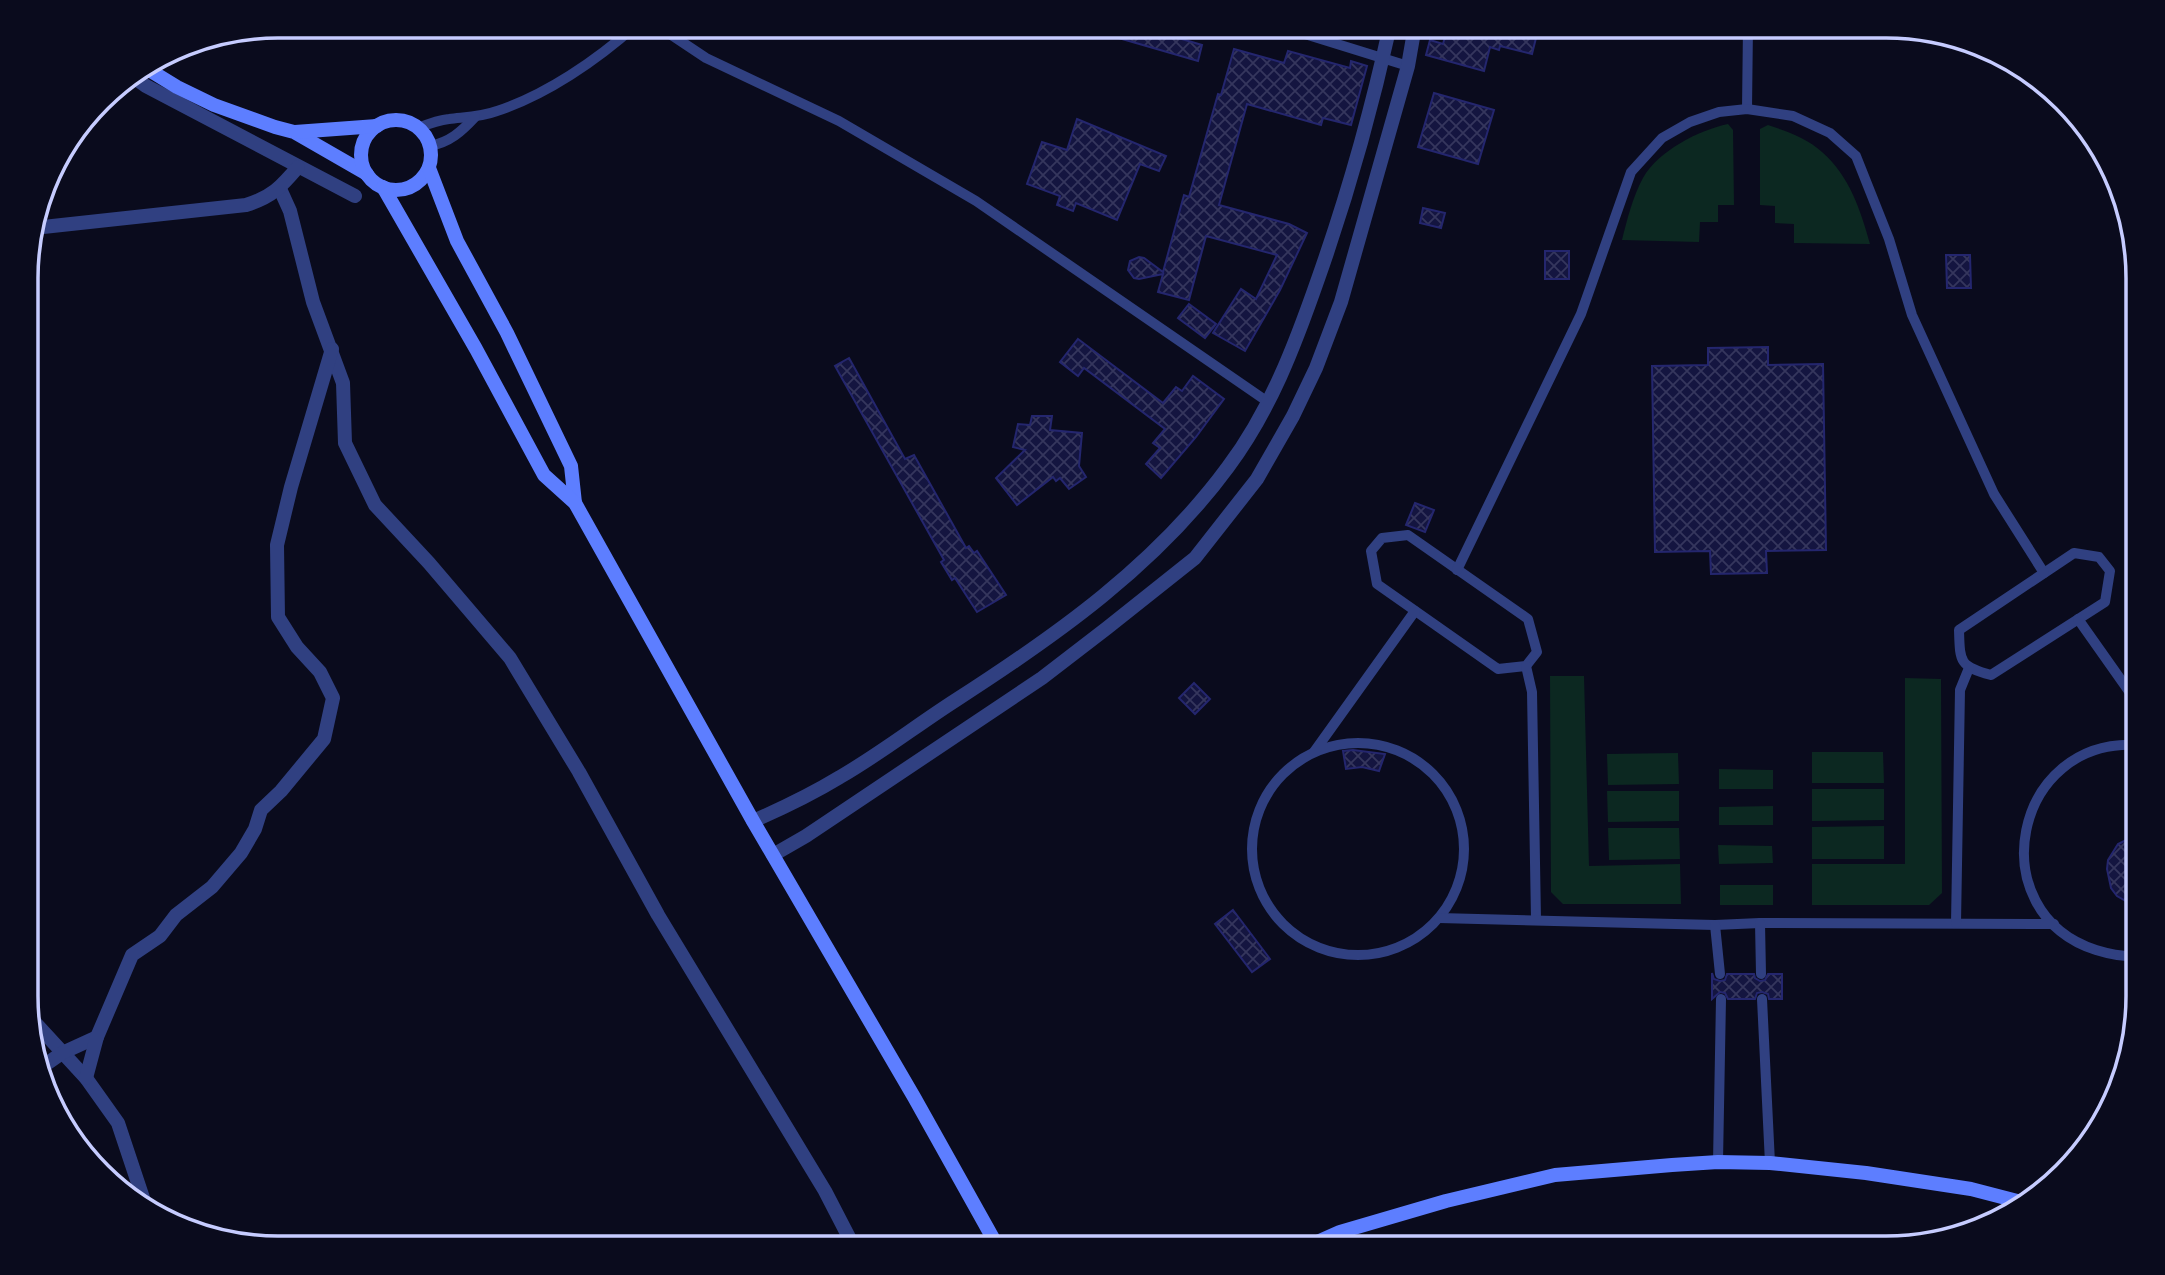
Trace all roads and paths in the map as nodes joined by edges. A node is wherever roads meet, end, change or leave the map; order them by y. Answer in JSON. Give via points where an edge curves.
{"nodes":[{"id":1,"x":1319,"y":38,"type":"edge"},
{"id":2,"x":1387,"y":38,"type":"edge"},
{"id":3,"x":1413,"y":38,"type":"edge"},
{"id":4,"x":1748,"y":38,"type":"edge"},
{"id":5,"x":621,"y":39,"type":"edge"},
{"id":6,"x":677,"y":39,"type":"edge"},
{"id":7,"x":1383,"y":58,"type":"junction"},
{"id":8,"x":1408,"y":66,"type":"junction"},
{"id":9,"x":154,"y":73,"type":"edge"},
{"id":10,"x":141,"y":82,"type":"edge"},
{"id":11,"x":1747,"y":109,"type":"junction"},
{"id":12,"x":475,"y":117,"type":"junction"},
{"id":13,"x":377,"y":126,"type":"junction"},
{"id":14,"x":418,"y":128,"type":"junction"},
{"id":15,"x":294,"y":132,"type":"junction"},
{"id":16,"x":430,"y":146,"type":"junction"},
{"id":17,"x":298,"y":167,"type":"junction"},
{"id":18,"x":429,"y":168,"type":"junction"},
{"id":19,"x":367,"y":174,"type":"junction"},
{"id":20,"x":383,"y":187,"type":"junction"},
{"id":21,"x":280,"y":189,"type":"junction"},
{"id":22,"x":355,"y":196,"type":"dead end"},
{"id":23,"x":45,"y":227,"type":"edge"},
{"id":24,"x":332,"y":349,"type":"junction"},
{"id":25,"x":1268,"y":402,"type":"junction"},
{"id":26,"x":575,"y":503,"type":"junction"},
{"id":27,"x":1457,"y":569,"type":"junction"},
{"id":28,"x":2044,"y":573,"type":"junction"},
{"id":29,"x":1415,"y":611,"type":"junction"},
{"id":30,"x":2078,"y":620,"type":"junction"},
{"id":31,"x":1526,"y":666,"type":"junction"},
{"id":32,"x":1969,"y":668,"type":"junction"},
{"id":33,"x":2126,"y":687,"type":"edge"},
{"id":34,"x":2126,"y":746,"type":"edge"},
{"id":35,"x":1314,"y":752,"type":"junction"},
{"id":36,"x":753,"y":821,"type":"junction"},
{"id":37,"x":774,"y":855,"type":"junction"},
{"id":38,"x":1439,"y":918,"type":"junction"},
{"id":39,"x":1536,"y":919,"type":"junction"},
{"id":40,"x":1760,"y":923,"type":"junction"},
{"id":41,"x":1956,"y":923,"type":"junction"},
{"id":42,"x":2054,"y":924,"type":"junction"},
{"id":43,"x":1715,"y":925,"type":"junction"},
{"id":44,"x":2126,"y":955,"type":"edge"},
{"id":45,"x":1720,"y":974,"type":"dead end"},
{"id":46,"x":1761,"y":974,"type":"dead end"},
{"id":47,"x":1721,"y":999,"type":"dead end"},
{"id":48,"x":1762,"y":999,"type":"dead end"},
{"id":49,"x":41,"y":1030,"type":"edge"},
{"id":50,"x":97,"y":1037,"type":"junction"},
{"id":51,"x":62,"y":1054,"type":"junction"},
{"id":52,"x":48,"y":1063,"type":"edge"},
{"id":53,"x":86,"y":1078,"type":"junction"},
{"id":54,"x":1717,"y":1162,"type":"junction"},
{"id":55,"x":1770,"y":1163,"type":"junction"},
{"id":56,"x":141,"y":1193,"type":"edge"},
{"id":57,"x":2013,"y":1200,"type":"edge"},
{"id":58,"x":848,"y":1236,"type":"edge"},
{"id":59,"x":992,"y":1236,"type":"edge"},
{"id":60,"x":1330,"y":1236,"type":"edge"}],
"edges":[{"from":1,"to":7,"type":"lane"},
{"from":2,"to":7,"type":"street"},
{"from":3,"to":8,"type":"street"},
{"from":4,"to":11,"type":"lane"},
{"from":5,"to":12,"type":"lane","via":[[531,97]]},
{"from":6,"to":25,"type":"lane","via":[[706,58],[839,121],[976,201]]},
{"from":7,"to":8,"type":"lane"},
{"from":7,"to":25,"type":"street","via":[[1335,229]]},
{"from":8,"to":37,"type":"street","via":[[1341,302],[1316,368],[1256,479],[1195,558],[1042,678]]},
{"from":9,"to":15,"type":"main road","via":[[214,105]]},
{"from":10,"to":17,"type":"street"},
{"from":11,"to":27,"type":"lane","via":[[1690,122],[1662,138],[1631,173],[1581,314]]},
{"from":11,"to":28,"type":"lane","via":[[1793,116],[1830,133],[1856,156],[1889,239],[1912,315],[1994,494]]},
{"from":12,"to":14,"type":"lane"},
{"from":12,"to":16,"type":"lane","via":[[459,134]]},
{"from":13,"to":14,"type":"main road","via":[[398,120]]},
{"from":13,"to":15,"type":"main road"},
{"from":13,"to":19,"type":"main road","via":[[363,142],[362,164]]},
{"from":14,"to":16,"type":"main road"},
{"from":15,"to":19,"type":"main road"},
{"from":16,"to":18,"type":"main road"},
{"from":17,"to":21,"type":"street"},
{"from":17,"to":22,"type":"street"},
{"from":18,"to":20,"type":"main road","via":[[405,189]]},
{"from":18,"to":26,"type":"main road","via":[[457,241],[571,466]]},
{"from":19,"to":20,"type":"main road"},
{"from":20,"to":26,"type":"main road","via":[[544,475]]},
{"from":21,"to":23,"type":"street","via":[[246,205]]},
{"from":21,"to":24,"type":"street","via":[[313,302]]},
{"from":24,"to":50,"type":"street","via":[[277,545],[278,617],[320,672],[333,698],[324,739],[261,810],[241,853],[212,887],[176,915],[160,936],[132,955]]},
{"from":24,"to":58,"type":"street","via":[[343,383],[345,443],[375,505],[510,657]]},
{"from":25,"to":36,"type":"street","via":[[1229,466],[1188,516],[1111,591],[1024,656],[842,776]]},
{"from":26,"to":36,"type":"main road"},
{"from":27,"to":29,"type":"lane","via":[[1408,535],[1382,538],[1371,551],[1377,584]]},
{"from":27,"to":31,"type":"lane","via":[[1528,619],[1537,652]]},
{"from":28,"to":30,"type":"lane","via":[[2074,553],[2099,557],[2110,571],[2105,602]]},
{"from":28,"to":32,"type":"lane","via":[[1959,630],[1959,655]]},
{"from":29,"to":31,"type":"lane","via":[[1498,669]]},
{"from":29,"to":35,"type":"lane"},
{"from":30,"to":32,"type":"lane","via":[[1991,675]]},
{"from":30,"to":33,"type":"lane"},
{"from":31,"to":39,"type":"lane","via":[[1532,692]]},
{"from":32,"to":41,"type":"lane","via":[[1960,690]]},
{"from":34,"to":42,"type":"lane","via":[[2086,754],[2064,767],[2035,802],[2026,829],[2025,869],[2035,898]]},
{"from":35,"to":38,"type":"lane","via":[[1335,745],[1380,745],[1422,764],[1437,778],[1452,800],[1464,844],[1458,885]]},
{"from":35,"to":38,"type":"lane","via":[[1276,781],[1253,827],[1253,868],[1268,905],[1298,937],[1337,953],[1361,955],[1400,946]]},
{"from":36,"to":37,"type":"main road"},
{"from":37,"to":59,"type":"main road"},
{"from":38,"to":39,"type":"lane"},
{"from":39,"to":43,"type":"lane"},
{"from":40,"to":41,"type":"lane"},
{"from":40,"to":43,"type":"lane"},
{"from":40,"to":46,"type":"lane"},
{"from":41,"to":42,"type":"lane"},
{"from":42,"to":44,"type":"lane","via":[[2085,946]]},
{"from":43,"to":45,"type":"lane"},
{"from":47,"to":54,"type":"lane"},
{"from":48,"to":55,"type":"lane"},
{"from":49,"to":51,"type":"street"},
{"from":50,"to":51,"type":"street"},
{"from":50,"to":53,"type":"street"},
{"from":51,"to":52,"type":"street"},
{"from":51,"to":53,"type":"street"},
{"from":53,"to":56,"type":"street","via":[[118,1123]]},
{"from":54,"to":55,"type":"main road"},
{"from":54,"to":60,"type":"main road","via":[[1555,1175]]},
{"from":55,"to":57,"type":"main road","via":[[1945,1185]]}]}
